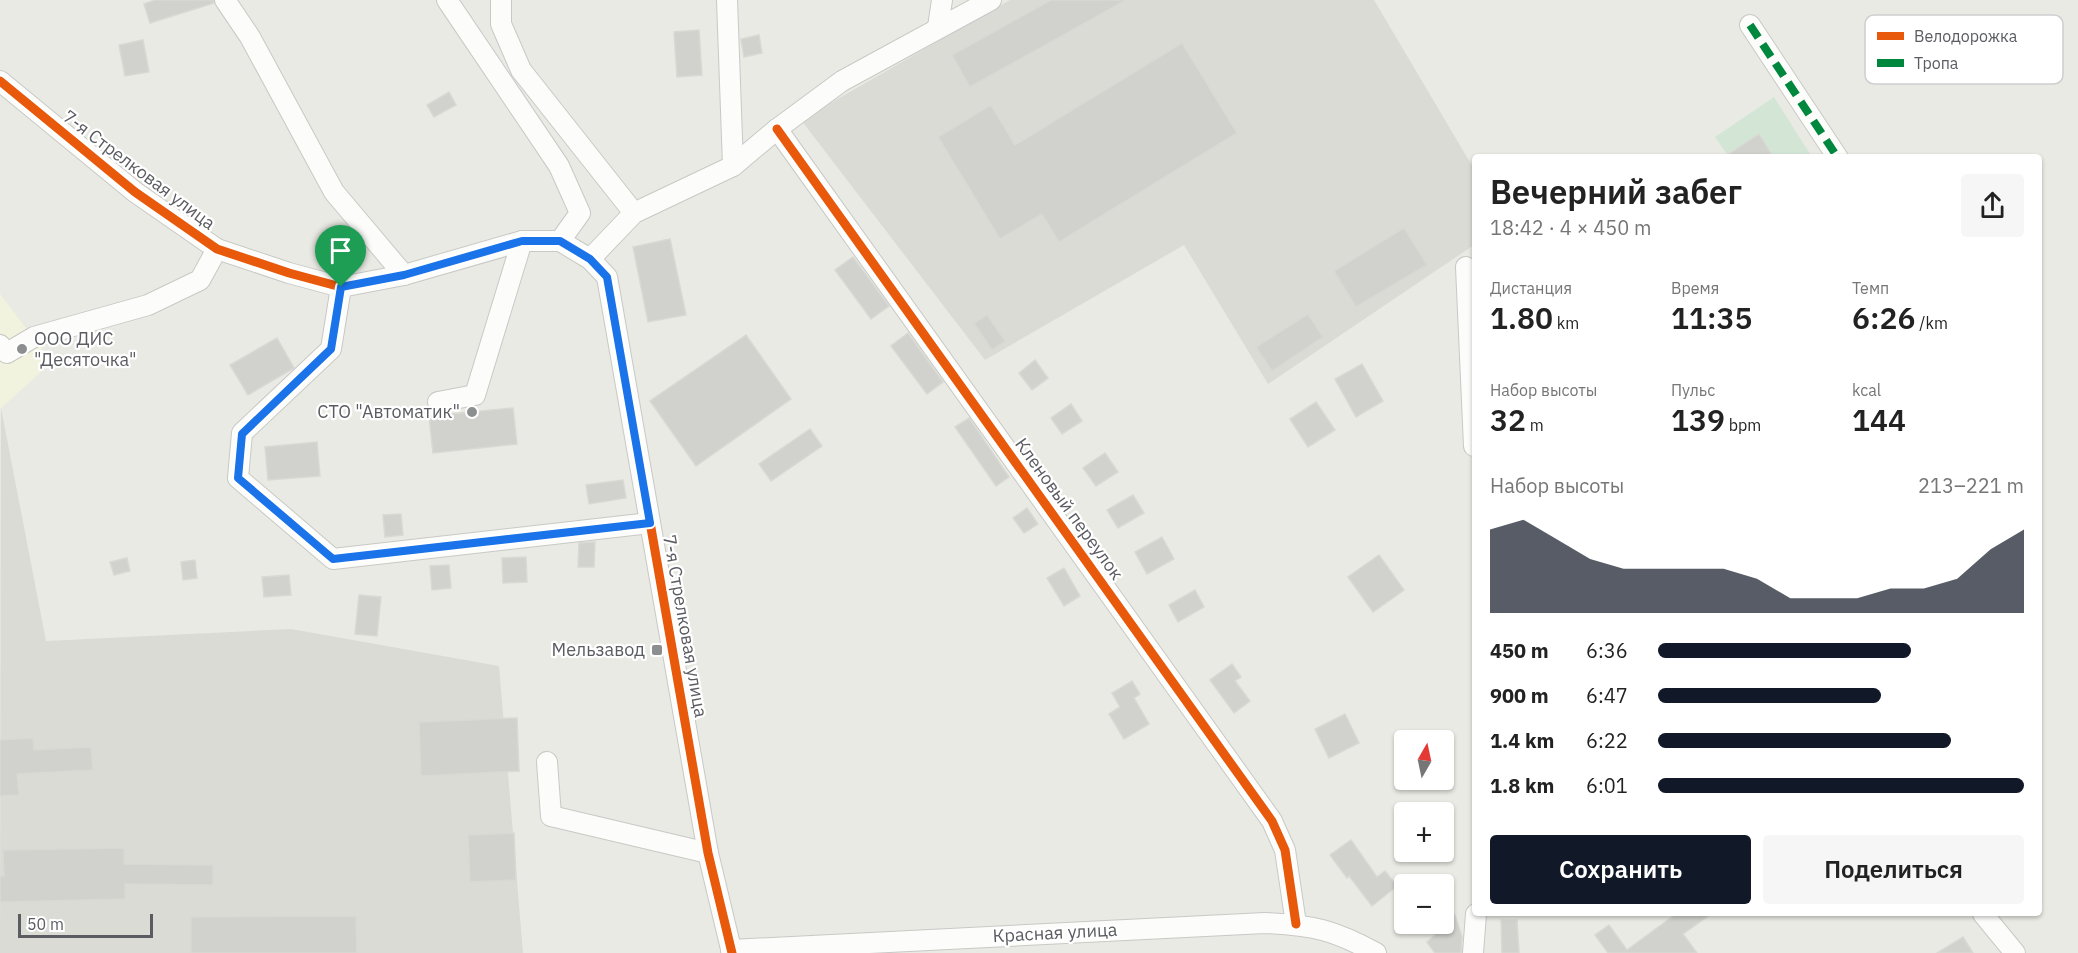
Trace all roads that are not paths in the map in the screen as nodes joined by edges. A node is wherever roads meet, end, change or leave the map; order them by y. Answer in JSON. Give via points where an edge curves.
{"nodes":[{"id":1,"x":225,"y":0,"type":"edge"},
{"id":2,"x":447,"y":0,"type":"edge"},
{"id":3,"x":501,"y":0,"type":"edge"},
{"id":4,"x":727,"y":0,"type":"edge"},
{"id":5,"x":942,"y":0,"type":"edge"},
{"id":6,"x":990,"y":0,"type":"edge"},
{"id":7,"x":1750,"y":25,"type":"dead end"},
{"id":8,"x":938,"y":27,"type":"junction"},
{"id":9,"x":0,"y":81,"type":"edge"},
{"id":10,"x":777,"y":129,"type":"junction"},
{"id":11,"x":1835,"y":154,"type":"edge"},
{"id":12,"x":733,"y":166,"type":"junction"},
{"id":13,"x":634,"y":213,"type":"junction"},
{"id":14,"x":522,"y":241,"type":"junction"},
{"id":15,"x":560,"y":241,"type":"junction"},
{"id":16,"x":217,"y":249,"type":"junction"},
{"id":17,"x":590,"y":259,"type":"junction"},
{"id":18,"x":1466,"y":267,"type":"dead end"},
{"id":19,"x":404,"y":275,"type":"junction"},
{"id":20,"x":341,"y":287,"type":"junction"},
{"id":21,"x":0,"y":345,"type":"edge"},
{"id":22,"x":1472,"y":401,"type":"edge"},
{"id":23,"x":438,"y":402,"type":"dead end"},
{"id":24,"x":650,"y":523,"type":"junction"},
{"id":25,"x":548,"y":762,"type":"dead end"},
{"id":26,"x":708,"y":853,"type":"junction"},
{"id":27,"x":1476,"y":916,"type":"edge"},
{"id":28,"x":1985,"y":916,"type":"edge"},
{"id":29,"x":1296,"y":924,"type":"junction"},
{"id":30,"x":731,"y":951,"type":"edge"},
{"id":31,"x":1376,"y":953,"type":"edge"},
{"id":32,"x":1473,"y":953,"type":"edge"},
{"id":33,"x":2015,"y":953,"type":"edge"}],
"edges":[{"from":1,"to":19,"type":"street","via":[[250,37],[334,192]]},
{"from":2,"to":15,"type":"street","via":[[559,166],[580,213]]},
{"from":3,"to":13,"type":"street","via":[[501,24],[521,70]]},
{"from":4,"to":12,"type":"street"},
{"from":5,"to":8,"type":"street"},
{"from":6,"to":8,"type":"street"},
{"from":7,"to":11,"type":"street"},
{"from":8,"to":10,"type":"street","via":[[842,81]]},
{"from":9,"to":16,"type":"street","name":"7-я Стрелковая улица","via":[[135,192]]},
{"from":10,"to":12,"type":"street"},
{"from":10,"to":29,"type":"street","name":"Кленовый переулок","via":[[1272,821],[1285,850]]},
{"from":12,"to":13,"type":"street"},
{"from":13,"to":17,"type":"street"},
{"from":14,"to":15,"type":"street","name":"7-я Стрелковая улица"},
{"from":14,"to":19,"type":"street","name":"7-я Стрелковая улица"},
{"from":14,"to":23,"type":"street","via":[[475,396]]},
{"from":15,"to":17,"type":"street","name":"7-я Стрелковая улица"},
{"from":16,"to":20,"type":"street","name":"7-я Стрелковая улица"},
{"from":16,"to":21,"type":"street","via":[[200,280],[148,305],[34,337],[7,353]]},
{"from":17,"to":24,"type":"street","name":"7-я Стрелковая улица","via":[[607,277]]},
{"from":18,"to":22,"type":"street"},
{"from":19,"to":20,"type":"street","name":"7-я Стрелковая улица"},
{"from":20,"to":24,"type":"street","via":[[331,349],[242,434],[238,478],[333,559]]},
{"from":24,"to":26,"type":"street","name":"7-я Стрелковая улица"},
{"from":25,"to":26,"type":"street","via":[[551,816]]},
{"from":26,"to":30,"type":"street","name":"7-я Стрелковая улица"},
{"from":27,"to":32,"type":"street"},
{"from":28,"to":33,"type":"street"},
{"from":29,"to":30,"type":"street","name":"Красная улица"},
{"from":29,"to":31,"type":"street","name":"Красная улица","via":[[1325,929]]}]}
